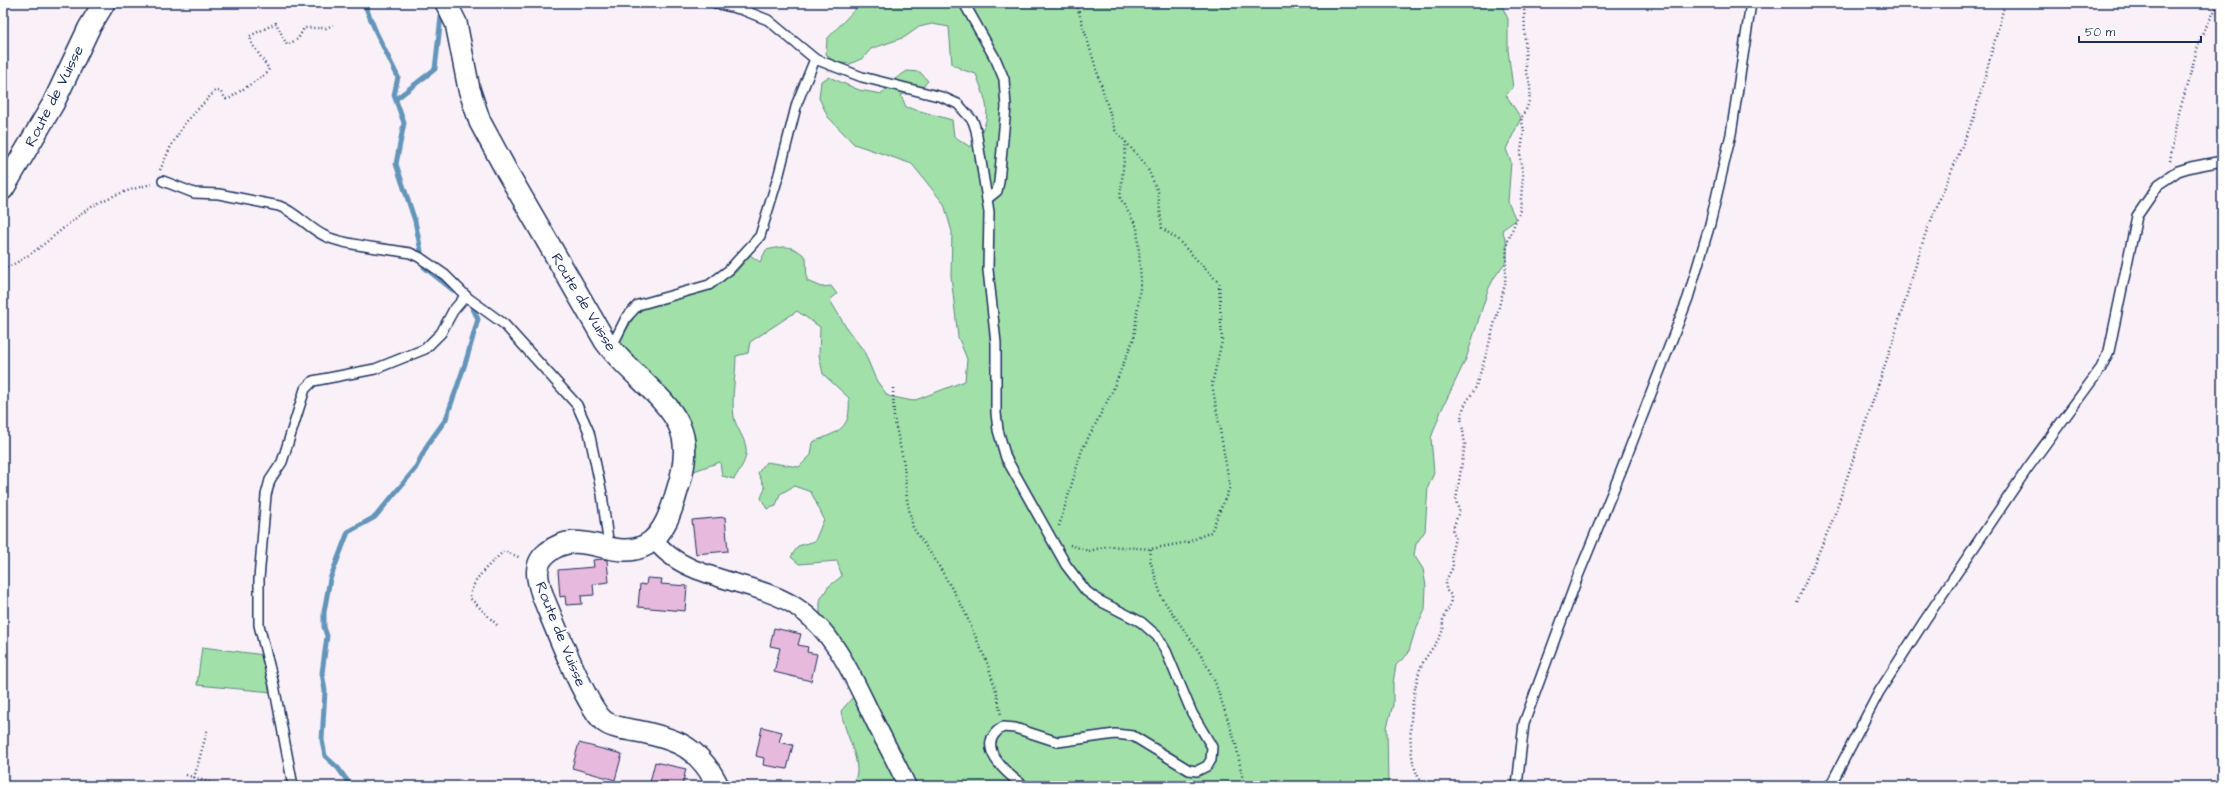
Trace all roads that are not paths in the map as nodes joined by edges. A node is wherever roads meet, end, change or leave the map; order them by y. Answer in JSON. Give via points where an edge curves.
{"nodes":[{"id":1,"x":104,"y":3,"type":"edge"},
{"id":2,"x":446,"y":3,"type":"edge"},
{"id":3,"x":716,"y":3,"type":"edge"},
{"id":4,"x":964,"y":3,"type":"edge"},
{"id":5,"x":1751,"y":3,"type":"edge"},
{"id":6,"x":815,"y":59,"type":"junction"},
{"id":7,"x":2222,"y":161,"type":"edge"},
{"id":8,"x":163,"y":181,"type":"road end"},
{"id":9,"x":3,"y":188,"type":"edge"},
{"id":10,"x":987,"y":198,"type":"junction"},
{"id":11,"x":468,"y":298,"type":"junction"},
{"id":12,"x":610,"y":349,"type":"junction"},
{"id":13,"x":654,"y":539,"type":"junction"},
{"id":14,"x":609,"y":548,"type":"junction"},
{"id":15,"x":293,"y":786,"type":"edge"},
{"id":16,"x":718,"y":786,"type":"edge"},
{"id":17,"x":907,"y":786,"type":"edge"},
{"id":18,"x":1024,"y":786,"type":"edge"},
{"id":19,"x":1517,"y":786,"type":"edge"},
{"id":20,"x":1830,"y":786,"type":"edge"}],
"edges":[{"from":1,"to":9,"type":"street","name":"Route de Vuisse","via":[[53,104]]},
{"from":2,"to":12,"type":"street","name":"Route de Vuisse","via":[[456,23],[471,99],[485,132]]},
{"from":3,"to":6,"type":"lane","via":[[768,20]]},
{"from":4,"to":10,"type":"lane","via":[[1001,70],[1006,93],[999,182],[997,191]]},
{"from":5,"to":19,"type":"lane","via":[[1731,134],[1710,224],[1688,298],[1578,576],[1524,723]]},
{"from":6,"to":10,"type":"lane","via":[[862,77],[942,98],[961,107],[967,112],[976,130]]},
{"from":6,"to":12,"type":"lane","via":[[797,104],[760,236],[729,270],[709,285],[638,305],[626,318]]},
{"from":7,"to":20,"type":"lane","via":[[2178,171],[2159,184],[2137,216],[2109,351],[2101,368],[2032,463],[1925,620],[1879,692]]},
{"from":8,"to":11,"type":"lane","via":[[194,193],[219,194],[287,208],[314,230],[328,237],[410,253],[445,275]]},
{"from":10,"to":18,"type":"lane","via":[[990,223],[988,270],[996,343],[996,412],[998,430],[1012,471],[1066,565],[1086,591],[1141,622],[1157,636],[1192,713],[1212,747],[1211,760],[1202,769],[1189,770],[1134,736],[1115,734],[1058,742],[1015,728],[1003,727],[992,735],[991,748],[1005,771]]},
{"from":11,"to":14,"type":"lane","via":[[504,324],[577,405],[589,432],[602,494]]},
{"from":11,"to":15,"type":"lane","via":[[463,299],[434,342],[425,349],[375,369],[313,381],[305,389],[282,462],[270,480],[266,495],[258,579],[259,625],[274,685]]},
{"from":12,"to":13,"type":"street","name":"Route de Vuisse","via":[[666,407],[682,435],[684,458],[680,480],[668,515]]},
{"from":13,"to":14,"type":"street","name":"Route de Vuisse","via":[[634,549]]},
{"from":13,"to":17,"type":"street","via":[[675,559],[780,597],[814,622],[832,642],[849,669]]},
{"from":14,"to":16,"type":"street","name":"Route de Vuisse","via":[[578,542],[563,543],[545,554],[539,565],[538,581],[543,597],[587,698],[598,717],[609,725],[662,736],[686,746],[705,765]]}]}
